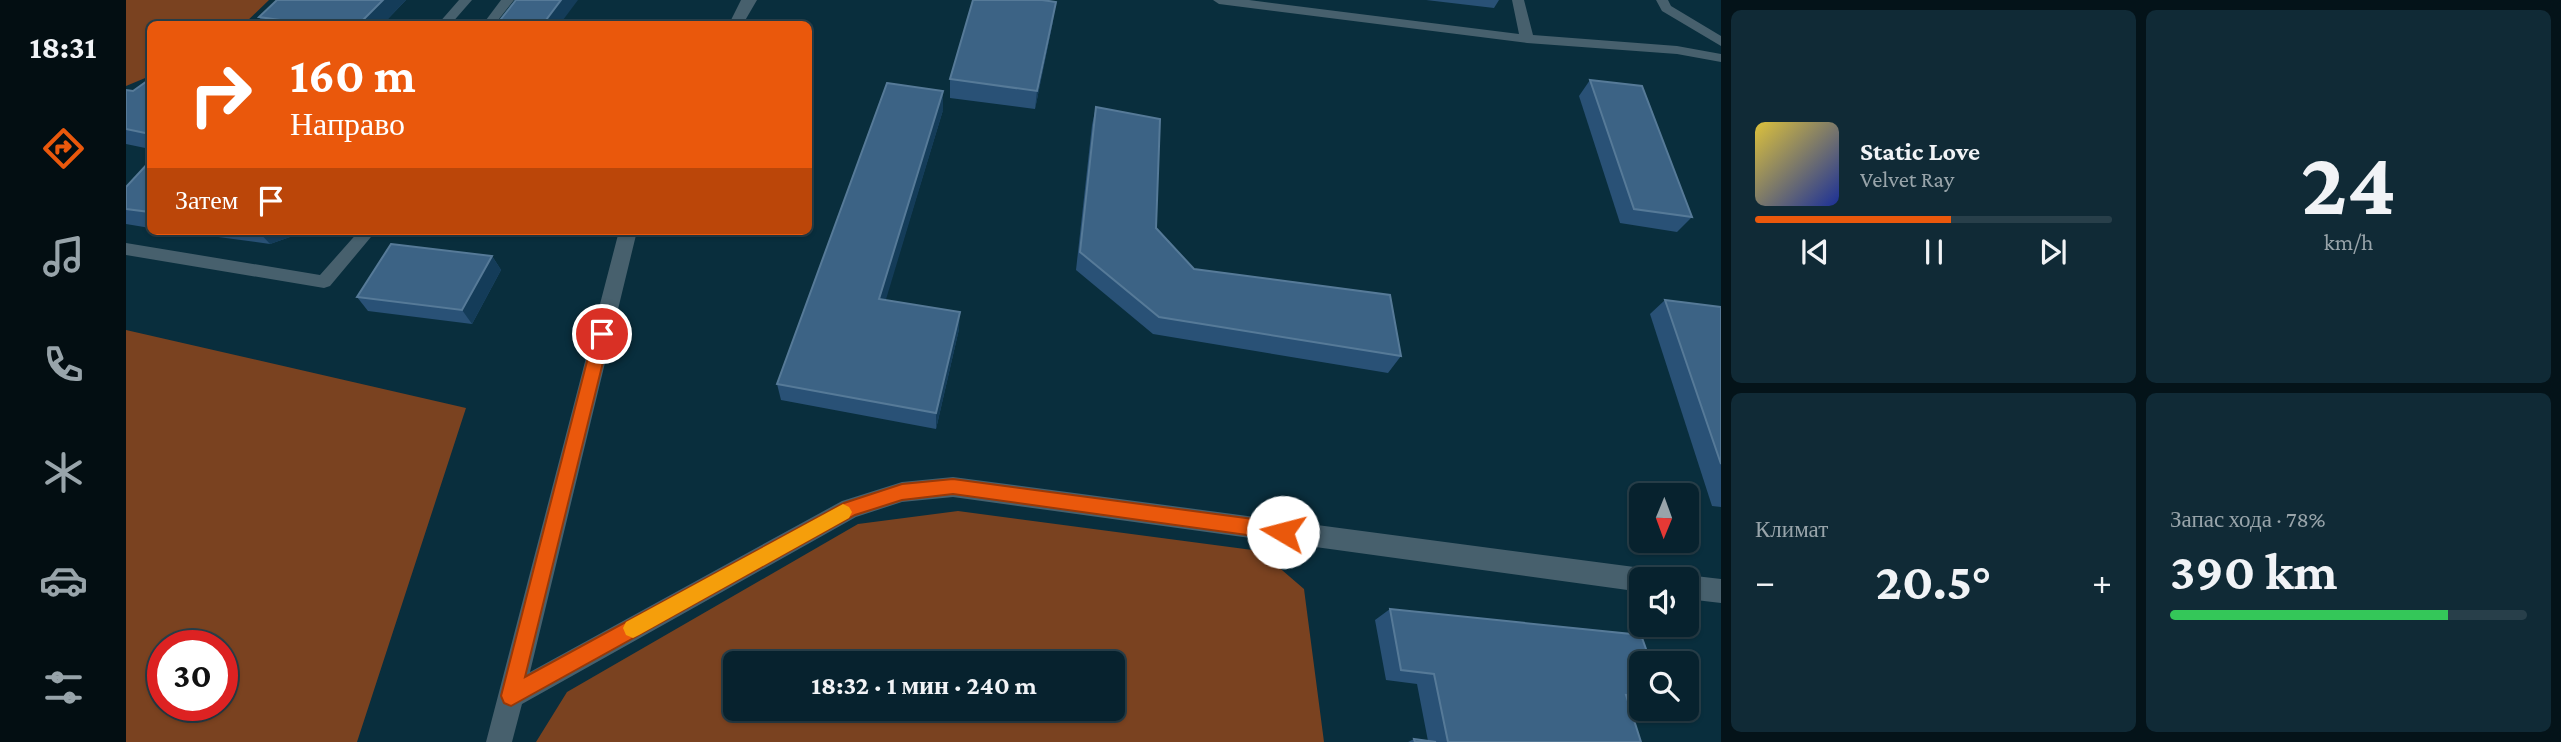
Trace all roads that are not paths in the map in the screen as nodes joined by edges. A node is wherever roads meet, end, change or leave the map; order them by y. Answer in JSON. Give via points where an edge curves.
{"nodes":[{"id":1,"x":466,"y":0,"type":"edge"},
{"id":2,"x":508,"y":0,"type":"edge"},
{"id":3,"x":749,"y":0,"type":"edge"},
{"id":4,"x":1219,"y":0,"type":"edge"},
{"id":5,"x":1518,"y":0,"type":"edge"},
{"id":6,"x":1662,"y":0,"type":"edge"},
{"id":7,"x":1328,"y":7,"type":"edge"},
{"id":8,"x":447,"y":21,"type":"edge"},
{"id":9,"x":491,"y":21,"type":"edge"},
{"id":10,"x":738,"y":21,"type":"edge"},
{"id":11,"x":1527,"y":40,"type":"junction"},
{"id":12,"x":1721,"y":42,"type":"edge"},
{"id":13,"x":1721,"y":58,"type":"edge"},
{"id":14,"x":365,"y":235,"type":"edge"},
{"id":15,"x":627,"y":235,"type":"edge"},
{"id":16,"x":126,"y":249,"type":"edge"},
{"id":17,"x":1629,"y":578,"type":"edge"},
{"id":18,"x":1699,"y":588,"type":"edge"},
{"id":19,"x":1721,"y":591,"type":"edge"},
{"id":20,"x":511,"y":696,"type":"junction"},
{"id":21,"x":499,"y":742,"type":"edge"}],
"edges":[{"from":1,"to":8,"type":"lane"},
{"from":2,"to":9,"type":"lane"},
{"from":3,"to":10,"type":"street"},
{"from":4,"to":7,"type":"lane"},
{"from":5,"to":11,"type":"lane"},
{"from":6,"to":12,"type":"lane","via":[[1666,8]]},
{"from":7,"to":11,"type":"lane"},
{"from":11,"to":13,"type":"lane","via":[[1676,50]]},
{"from":14,"to":16,"type":"lane","via":[[324,282]]},
{"from":15,"to":20,"type":"street"},
{"from":17,"to":20,"type":"street","via":[[953,486],[902,492],[850,509]]},
{"from":18,"to":19,"type":"street"},
{"from":20,"to":21,"type":"street"}]}
